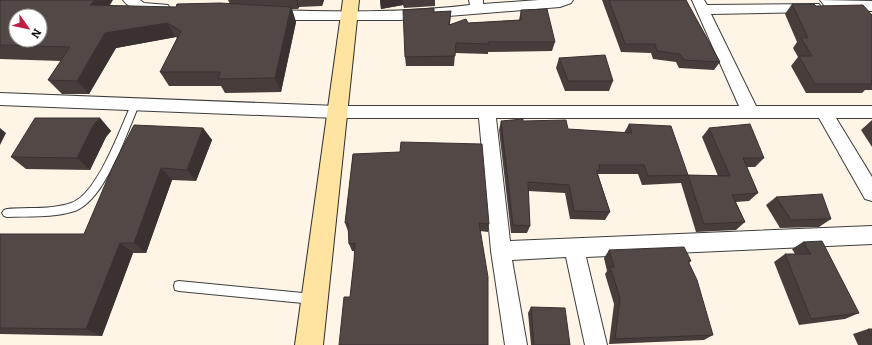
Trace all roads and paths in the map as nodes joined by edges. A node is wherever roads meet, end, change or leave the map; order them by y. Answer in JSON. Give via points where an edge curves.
{"nodes":[{"id":1,"x":130,"y":0,"type":"edge"},
{"id":2,"x":566,"y":0,"type":"edge"},
{"id":3,"x":830,"y":3,"type":"edge"},
{"id":4,"x":476,"y":5,"type":"edge"},
{"id":5,"x":700,"y":5,"type":"edge"},
{"id":6,"x":872,"y":6,"type":"edge"},
{"id":7,"x":173,"y":9,"type":"edge"},
{"id":8,"x":350,"y":9,"type":"edge"},
{"id":9,"x":255,"y":14,"type":"edge"},
{"id":10,"x":0,"y":99,"type":"edge"},
{"id":11,"x":135,"y":105,"type":"junction"},
{"id":12,"x":337,"y":112,"type":"junction"},
{"id":13,"x":487,"y":112,"type":"junction"},
{"id":14,"x":824,"y":112,"type":"junction"},
{"id":15,"x":872,"y":112,"type":"edge"},
{"id":16,"x":751,"y":113,"type":"junction"},
{"id":17,"x":872,"y":193,"type":"edge"},
{"id":18,"x":7,"y":213,"type":"dead end"},
{"id":19,"x":872,"y":236,"type":"edge"},
{"id":20,"x":574,"y":249,"type":"junction"},
{"id":21,"x":501,"y":251,"type":"junction"},
{"id":22,"x":180,"y":286,"type":"dead end"},
{"id":23,"x":315,"y":299,"type":"junction"},
{"id":24,"x":309,"y":345,"type":"edge"},
{"id":25,"x":516,"y":345,"type":"edge"},
{"id":26,"x":596,"y":345,"type":"edge"}],
"edges":[{"from":1,"to":7,"type":"street","via":[[141,7]]},
{"from":2,"to":4,"type":"street","via":[[560,3]]},
{"from":3,"to":5,"type":"street"},
{"from":3,"to":6,"type":"street"},
{"from":4,"to":8,"type":"street"},
{"from":5,"to":16,"type":"street"},
{"from":8,"to":9,"type":"street"},
{"from":8,"to":12,"type":"main road"},
{"from":10,"to":11,"type":"street"},
{"from":11,"to":12,"type":"street"},
{"from":11,"to":18,"type":"lane","via":[[96,190],[81,204],[64,210]]},
{"from":12,"to":13,"type":"street"},
{"from":12,"to":23,"type":"main road"},
{"from":13,"to":16,"type":"street"},
{"from":13,"to":21,"type":"street"},
{"from":14,"to":15,"type":"street"},
{"from":14,"to":16,"type":"street"},
{"from":14,"to":17,"type":"street"},
{"from":19,"to":20,"type":"street"},
{"from":20,"to":21,"type":"street"},
{"from":20,"to":26,"type":"street"},
{"from":21,"to":25,"type":"street"},
{"from":22,"to":23,"type":"lane"},
{"from":23,"to":24,"type":"main road"}]}
